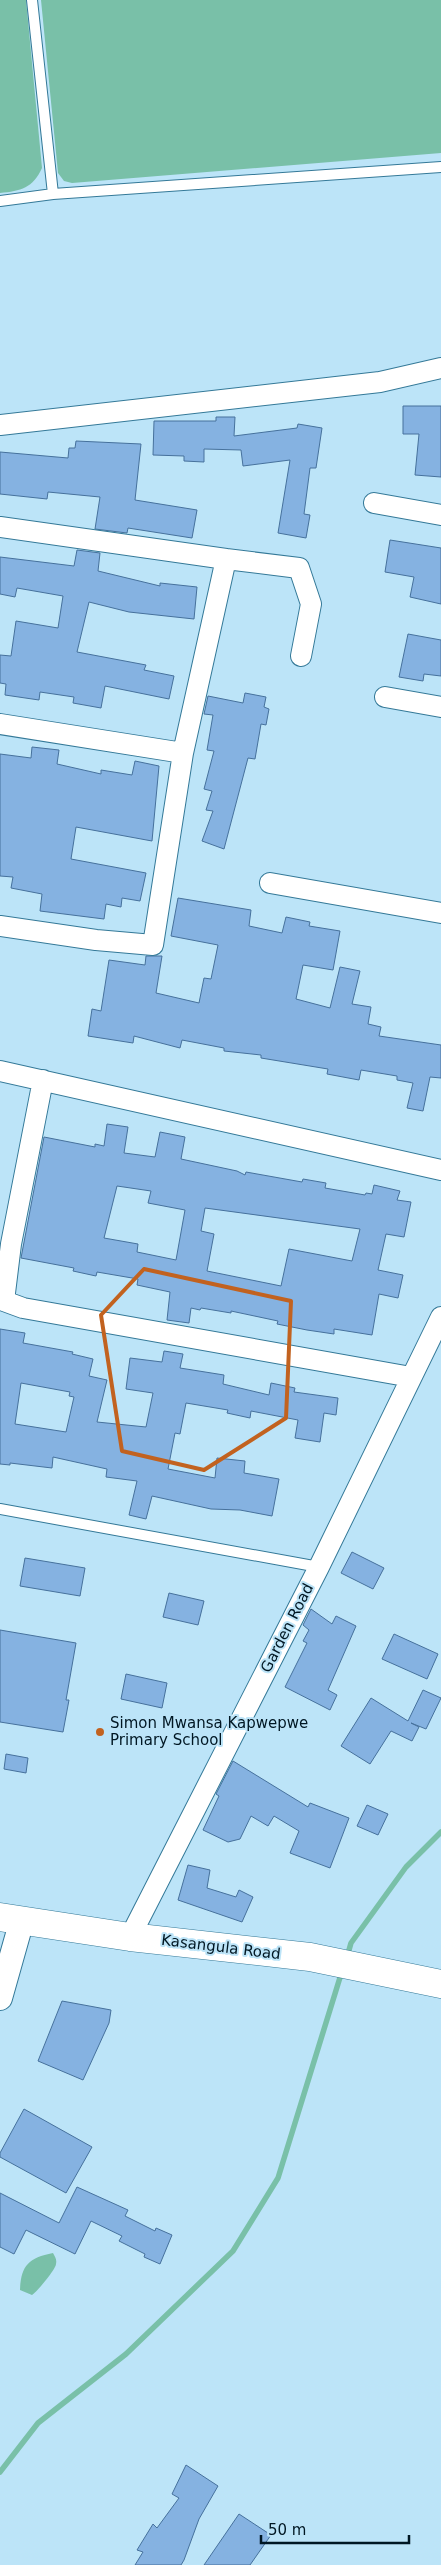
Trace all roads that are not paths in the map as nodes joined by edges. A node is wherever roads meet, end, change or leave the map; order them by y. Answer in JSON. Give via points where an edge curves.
{"nodes":[{"id":1,"x":32,"y":0,"type":"edge"},
{"id":2,"x":441,"y":167,"type":"edge"},
{"id":3,"x":53,"y":194,"type":"junction"},
{"id":4,"x":0,"y":201,"type":"edge"},
{"id":5,"x":441,"y":368,"type":"edge"},
{"id":6,"x":0,"y":425,"type":"edge"},
{"id":7,"x":374,"y":502,"type":"dead end"},
{"id":8,"x":441,"y":514,"type":"edge"},
{"id":9,"x":0,"y":527,"type":"edge"},
{"id":10,"x":226,"y":559,"type":"junction"},
{"id":11,"x":301,"y":656,"type":"dead end"},
{"id":12,"x":386,"y":698,"type":"dead end"},
{"id":13,"x":441,"y":707,"type":"edge"},
{"id":14,"x":0,"y":724,"type":"edge"},
{"id":15,"x":183,"y":753,"type":"junction"},
{"id":16,"x":270,"y":883,"type":"dead end"},
{"id":17,"x":441,"y":912,"type":"edge"},
{"id":18,"x":0,"y":926,"type":"edge"},
{"id":19,"x":0,"y":1072,"type":"edge"},
{"id":20,"x":43,"y":1080,"type":"junction"},
{"id":21,"x":441,"y":1170,"type":"edge"},
{"id":22,"x":6,"y":1243,"type":"edge"},
{"id":23,"x":441,"y":1318,"type":"edge"},
{"id":24,"x":411,"y":1377,"type":"junction"},
{"id":25,"x":0,"y":1509,"type":"edge"},
{"id":26,"x":319,"y":1567,"type":"junction"},
{"id":27,"x":11,"y":1919,"type":"edge"},
{"id":28,"x":130,"y":1937,"type":"junction"},
{"id":29,"x":441,"y":1984,"type":"edge"},
{"id":30,"x":0,"y":1998,"type":"edge"}],
"edges":[{"from":1,"to":3,"type":"lane"},
{"from":2,"to":3,"type":"lane"},
{"from":3,"to":4,"type":"lane"},
{"from":5,"to":6,"type":"street","via":[[380,382]]},
{"from":7,"to":8,"type":"street"},
{"from":9,"to":10,"type":"street"},
{"from":10,"to":11,"type":"street","via":[[300,568],[311,604]]},
{"from":10,"to":15,"type":"street"},
{"from":12,"to":13,"type":"street"},
{"from":14,"to":15,"type":"street"},
{"from":15,"to":18,"type":"street","via":[[153,945]]},
{"from":16,"to":17,"type":"street"},
{"from":19,"to":20,"type":"street"},
{"from":20,"to":21,"type":"street"},
{"from":20,"to":22,"type":"street"},
{"from":22,"to":24,"type":"street","via":[[4,1301],[23,1308]]},
{"from":23,"to":24,"type":"street","name":"Garden Road"},
{"from":24,"to":26,"type":"street","name":"Garden Road"},
{"from":25,"to":26,"type":"lane"},
{"from":26,"to":28,"type":"street","name":"Garden Road"},
{"from":27,"to":28,"type":"main road","name":"Kasangula Road"},
{"from":27,"to":30,"type":"street"},
{"from":28,"to":29,"type":"main road","name":"Kasangula Road","via":[[310,1957]]}]}
